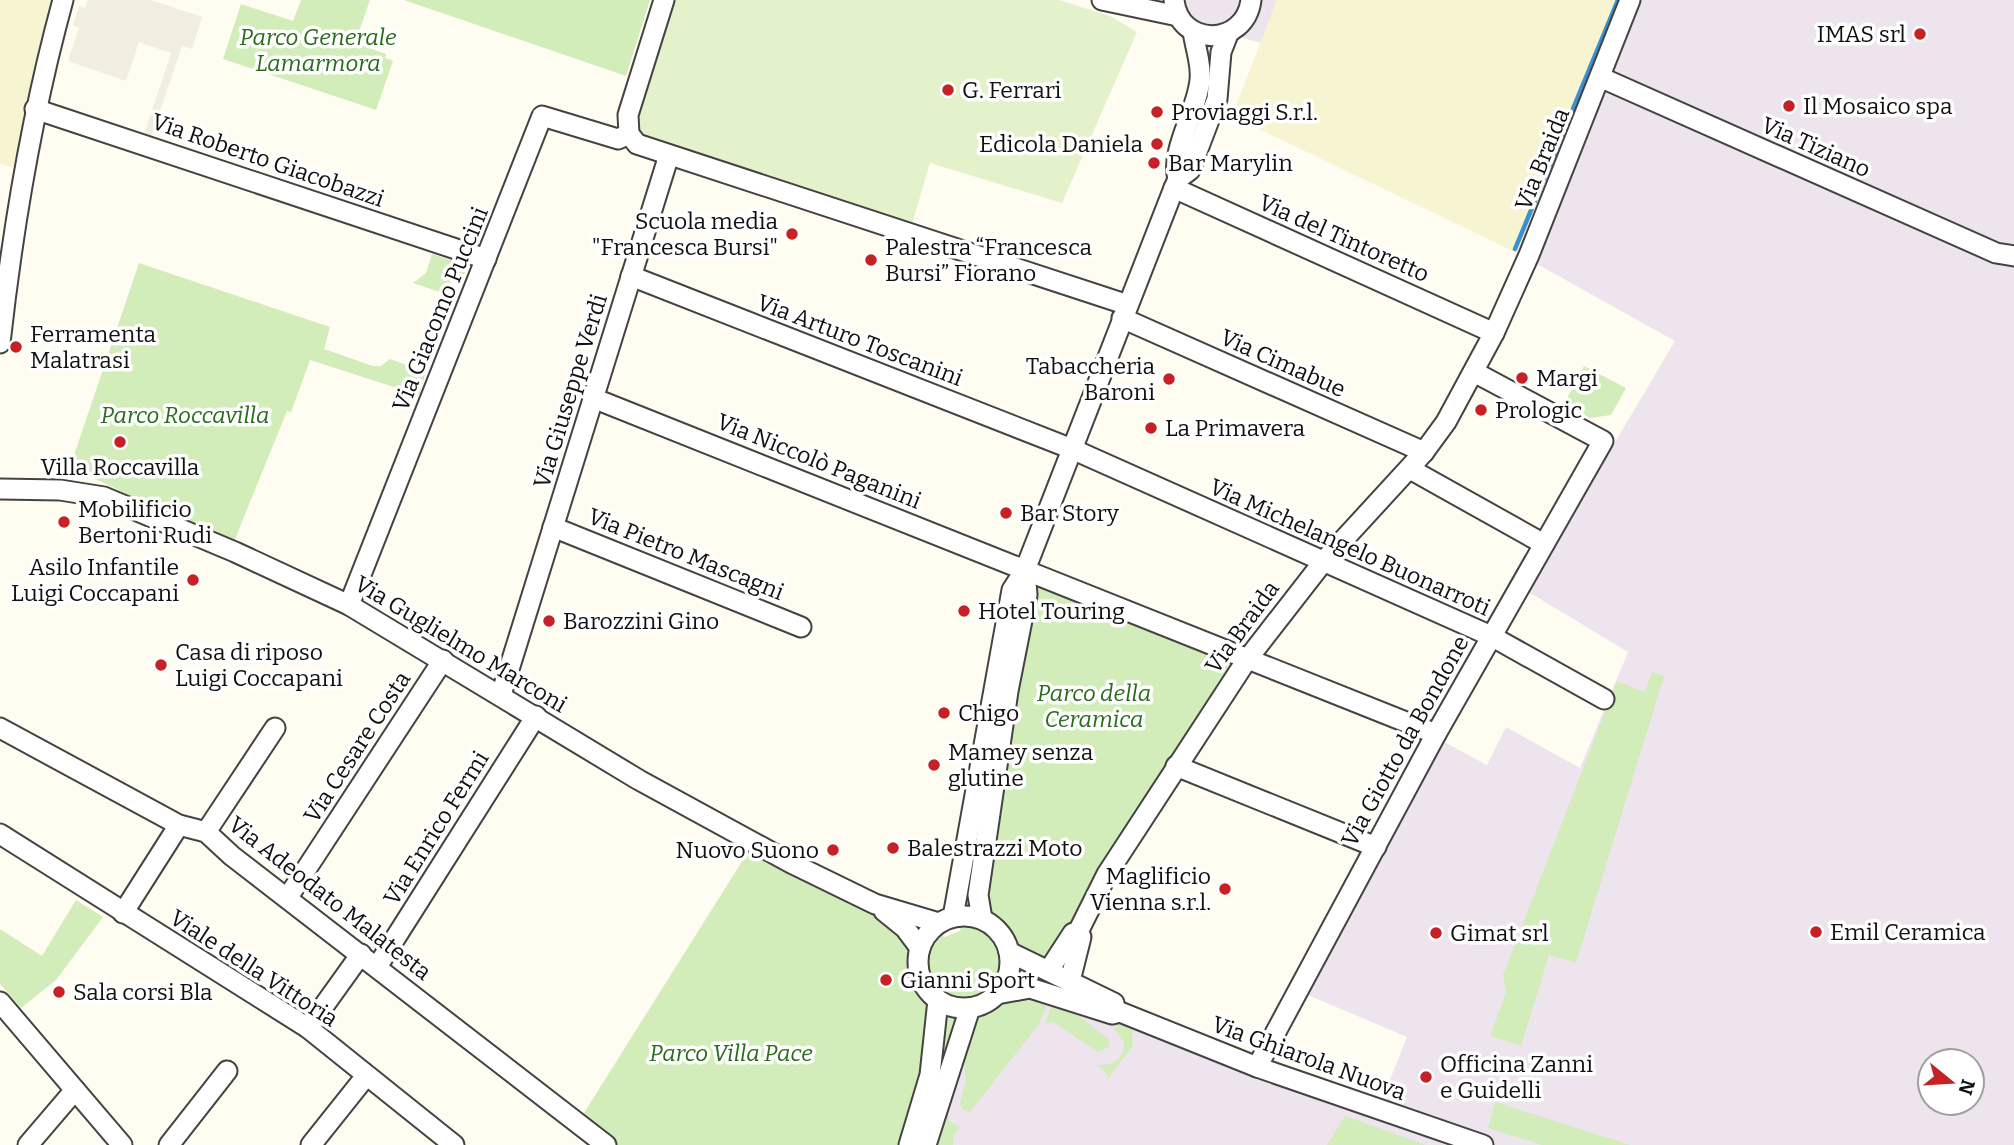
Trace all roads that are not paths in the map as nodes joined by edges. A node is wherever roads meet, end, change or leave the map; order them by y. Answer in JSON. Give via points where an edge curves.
{"nodes":[{"id":1,"x":63,"y":0,"type":"edge"},
{"id":2,"x":1102,"y":0,"type":"edge"},
{"id":3,"x":1251,"y":0,"type":"edge"},
{"id":4,"x":1630,"y":0,"type":"edge"},
{"id":5,"x":663,"y":2,"type":"edge"},
{"id":6,"x":1176,"y":8,"type":"edge"},
{"id":7,"x":1193,"y":32,"type":"junction"},
{"id":8,"x":1228,"y":34,"type":"junction"},
{"id":9,"x":1602,"y":78,"type":"junction"},
{"id":10,"x":35,"y":109,"type":"junction"},
{"id":11,"x":629,"y":134,"type":"junction"},
{"id":12,"x":669,"y":155,"type":"junction"},
{"id":13,"x":1176,"y":183,"type":"junction"},
{"id":14,"x":7,"y":225,"type":"edge"},
{"id":15,"x":2013,"y":256,"type":"edge"},
{"id":16,"x":486,"y":258,"type":"junction"},
{"id":17,"x":631,"y":275,"type":"junction"},
{"id":18,"x":1125,"y":312,"type":"junction"},
{"id":19,"x":1494,"y":333,"type":"junction"},
{"id":20,"x":0,"y":342,"type":"edge"},
{"id":21,"x":1474,"y":372,"type":"junction"},
{"id":22,"x":593,"y":398,"type":"junction"},
{"id":23,"x":1072,"y":449,"type":"junction"},
{"id":24,"x":1424,"y":452,"type":"junction"},
{"id":25,"x":1410,"y":468,"type":"junction"},
{"id":26,"x":0,"y":489,"type":"edge"},
{"id":27,"x":553,"y":527,"type":"junction"},
{"id":28,"x":1544,"y":544,"type":"junction"},
{"id":29,"x":1323,"y":562,"type":"junction"},
{"id":30,"x":1025,"y":570,"type":"junction"},
{"id":31,"x":349,"y":605,"type":"junction"},
{"id":32,"x":801,"y":627,"type":"dead end"},
{"id":33,"x":1490,"y":636,"type":"junction"},
{"id":34,"x":443,"y":660,"type":"junction"},
{"id":35,"x":1245,"y":661,"type":"junction"},
{"id":36,"x":501,"y":695,"type":"junction"},
{"id":37,"x":1604,"y":699,"type":"dead end"},
{"id":38,"x":536,"y":716,"type":"junction"},
{"id":39,"x":0,"y":728,"type":"edge"},
{"id":40,"x":275,"y":728,"type":"dead end"},
{"id":41,"x":1436,"y":734,"type":"junction"},
{"id":42,"x":1176,"y":766,"type":"junction"},
{"id":43,"x":179,"y":825,"type":"junction"},
{"id":44,"x":206,"y":832,"type":"junction"},
{"id":45,"x":0,"y":834,"type":"edge"},
{"id":46,"x":1376,"y":847,"type":"junction"},
{"id":47,"x":288,"y":897,"type":"junction"},
{"id":48,"x":875,"y":904,"type":"junction"},
{"id":49,"x":123,"y":913,"type":"junction"},
{"id":50,"x":982,"y":919,"type":"junction"},
{"id":51,"x":946,"y":920,"type":"junction"},
{"id":52,"x":1078,"y":932,"type":"junction"},
{"id":53,"x":920,"y":947,"type":"junction"},
{"id":54,"x":1009,"y":951,"type":"junction"},
{"id":55,"x":361,"y":954,"type":"junction"},
{"id":56,"x":377,"y":967,"type":"junction"},
{"id":57,"x":1049,"y":970,"type":"junction"},
{"id":58,"x":1070,"y":981,"type":"junction"},
{"id":59,"x":997,"y":994,"type":"junction"},
{"id":60,"x":938,"y":1000,"type":"junction"},
{"id":61,"x":0,"y":1002,"type":"edge"},
{"id":62,"x":970,"y":1008,"type":"junction"},
{"id":63,"x":1120,"y":1012,"type":"junction"},
{"id":64,"x":309,"y":1028,"type":"junction"},
{"id":65,"x":1257,"y":1067,"type":"junction"},
{"id":66,"x":227,"y":1071,"type":"dead end"},
{"id":67,"x":366,"y":1076,"type":"junction"},
{"id":68,"x":75,"y":1090,"type":"junction"},
{"id":69,"x":28,"y":1145,"type":"edge"},
{"id":70,"x":122,"y":1145,"type":"edge"},
{"id":71,"x":169,"y":1145,"type":"edge"},
{"id":72,"x":312,"y":1145,"type":"edge"},
{"id":73,"x":454,"y":1145,"type":"edge"},
{"id":74,"x":606,"y":1145,"type":"edge"},
{"id":75,"x":909,"y":1145,"type":"edge"},
{"id":76,"x":926,"y":1145,"type":"edge"},
{"id":77,"x":1483,"y":1145,"type":"edge"}],
"edges":[{"from":1,"to":10,"type":"street"},
{"from":2,"to":6,"type":"street"},
{"from":3,"to":8,"type":"street","via":[[1245,19]]},
{"from":4,"to":9,"type":"street","name":"Via Braida"},
{"from":5,"to":11,"type":"street","via":[[628,115]]},
{"from":6,"to":7,"type":"street"},
{"from":7,"to":8,"type":"street","via":[[1210,37]]},
{"from":7,"to":13,"type":"street","via":[[1201,77],[1196,106],[1174,164]]},
{"from":8,"to":13,"type":"street","via":[[1217,99],[1190,170]]},
{"from":9,"to":15,"type":"street","name":"Via Tiziano","via":[[1996,253]]},
{"from":9,"to":19,"type":"street","name":"Via Braida"},
{"from":10,"to":14,"type":"street"},
{"from":10,"to":16,"type":"street","name":"Via Roberto Giacobazzi"},
{"from":11,"to":12,"type":"street","via":[[637,144]]},
{"from":11,"to":16,"type":"street","name":"Via Giacomo Puccini","via":[[618,139],[542,116]]},
{"from":12,"to":17,"type":"street","name":"Via Giuseppe Verdi"},
{"from":12,"to":18,"type":"street","name":"Via Cimabue"},
{"from":13,"to":18,"type":"street"},
{"from":13,"to":19,"type":"street","name":"Via del Tintoretto"},
{"from":14,"to":20,"type":"street"},
{"from":16,"to":31,"type":"street","name":"Via Giacomo Puccini"},
{"from":17,"to":22,"type":"street","name":"Via Giuseppe Verdi"},
{"from":17,"to":23,"type":"street","name":"Via Arturo Toscanini"},
{"from":18,"to":23,"type":"street"},
{"from":18,"to":24,"type":"street","name":"Via Cimabue"},
{"from":19,"to":21,"type":"street","name":"Via Braida"},
{"from":21,"to":24,"type":"street","name":"Via Braida"},
{"from":21,"to":28,"type":"street","name":"Via Giotto da Bondone","via":[[1603,441]]},
{"from":22,"to":27,"type":"street","name":"Via Giuseppe Verdi"},
{"from":22,"to":30,"type":"street","name":"Via Niccolò Paganini"},
{"from":23,"to":29,"type":"street","name":"Via Michelangelo Buonarroti"},
{"from":23,"to":30,"type":"street"},
{"from":24,"to":25,"type":"street","name":"Via Braida"},
{"from":25,"to":28,"type":"street"},
{"from":25,"to":29,"type":"street","name":"Via Braida"},
{"from":26,"to":31,"type":"street","name":"Via Guglielmo Marconi","via":[[60,490],[104,497]]},
{"from":27,"to":32,"type":"street","name":"Via Pietro Mascagni"},
{"from":27,"to":36,"type":"street","name":"Via Giuseppe Verdi"},
{"from":28,"to":33,"type":"street","name":"Via Giotto da Bondone"},
{"from":29,"to":33,"type":"street","name":"Via Michelangelo Buonarroti"},
{"from":29,"to":35,"type":"street","name":"Via Braida"},
{"from":30,"to":35,"type":"street","name":"Via Niccolò Paganini"},
{"from":30,"to":50,"type":"street","via":[[1027,595],[978,895]]},
{"from":30,"to":51,"type":"street","via":[[1012,590]]},
{"from":31,"to":34,"type":"street","name":"Via Guglielmo Marconi"},
{"from":33,"to":37,"type":"street","name":"Via Michelangelo Buonarroti"},
{"from":33,"to":41,"type":"street","name":"Via Giotto da Bondone"},
{"from":34,"to":36,"type":"street","name":"Via Guglielmo Marconi"},
{"from":34,"to":47,"type":"street","name":"Via Cesare Costa"},
{"from":35,"to":41,"type":"street","name":"Via Niccolò Paganini"},
{"from":35,"to":42,"type":"street","name":"Via Braida"},
{"from":36,"to":38,"type":"street","name":"Via Guglielmo Marconi"},
{"from":38,"to":48,"type":"street","name":"Via Guglielmo Marconi","via":[[713,821]]},
{"from":38,"to":56,"type":"street","name":"Via Enrico Fermi"},
{"from":39,"to":43,"type":"street","name":"Via Adeodato Malatesta"},
{"from":40,"to":44,"type":"street"},
{"from":41,"to":46,"type":"street","name":"Via Giotto da Bondone"},
{"from":42,"to":46,"type":"street"},
{"from":42,"to":52,"type":"street","name":"Via Braida","via":[[1107,873]]},
{"from":43,"to":44,"type":"street","name":"Via Adeodato Malatesta"},
{"from":43,"to":49,"type":"street"},
{"from":44,"to":47,"type":"street","name":"Via Adeodato Malatesta"},
{"from":45,"to":49,"type":"street","name":"Viale della Vittoria"},
{"from":46,"to":65,"type":"street","name":"Via Giotto da Bondone"},
{"from":47,"to":55,"type":"street","name":"Via Adeodato Malatesta"},
{"from":48,"to":51,"type":"street"},
{"from":48,"to":53,"type":"street"},
{"from":49,"to":64,"type":"street","name":"Viale della Vittoria"},
{"from":50,"to":51,"type":"street"},
{"from":50,"to":54,"type":"street","via":[[999,932]]},
{"from":51,"to":53,"type":"street"},
{"from":52,"to":57,"type":"street","name":"Via Braida"},
{"from":52,"to":58,"type":"street","name":"Via Braida","via":[[1082,937]]},
{"from":53,"to":60,"type":"street","via":[[920,977]]},
{"from":54,"to":57,"type":"street","name":"Via Ghiarola Nuova"},
{"from":54,"to":59,"type":"street","via":[[1010,967]]},
{"from":55,"to":56,"type":"street","name":"Via Adeodato Malatesta"},
{"from":55,"to":64,"type":"street"},
{"from":56,"to":74,"type":"street","name":"Via Adeodato Malatesta"},
{"from":57,"to":58,"type":"street","name":"Via Ghiarola Nuova"},
{"from":58,"to":63,"type":"street","name":"Via Ghiarola Nuova","via":[[1116,1004]]},
{"from":59,"to":62,"type":"street"},
{"from":59,"to":63,"type":"street","name":"Via Ghiarola Nuova","via":[[1030,988],[1112,1014]]},
{"from":60,"to":62,"type":"street"},
{"from":60,"to":75,"type":"street","via":[[930,1075]]},
{"from":61,"to":68,"type":"street"},
{"from":62,"to":76,"type":"street"},
{"from":63,"to":65,"type":"street","name":"Via Ghiarola Nuova"},
{"from":64,"to":67,"type":"street","name":"Viale della Vittoria"},
{"from":65,"to":77,"type":"street","name":"Via Ghiarola Nuova"},
{"from":66,"to":71,"type":"street"},
{"from":67,"to":72,"type":"street"},
{"from":67,"to":73,"type":"street","name":"Viale della Vittoria"},
{"from":68,"to":69,"type":"street"},
{"from":68,"to":70,"type":"street"}]}
